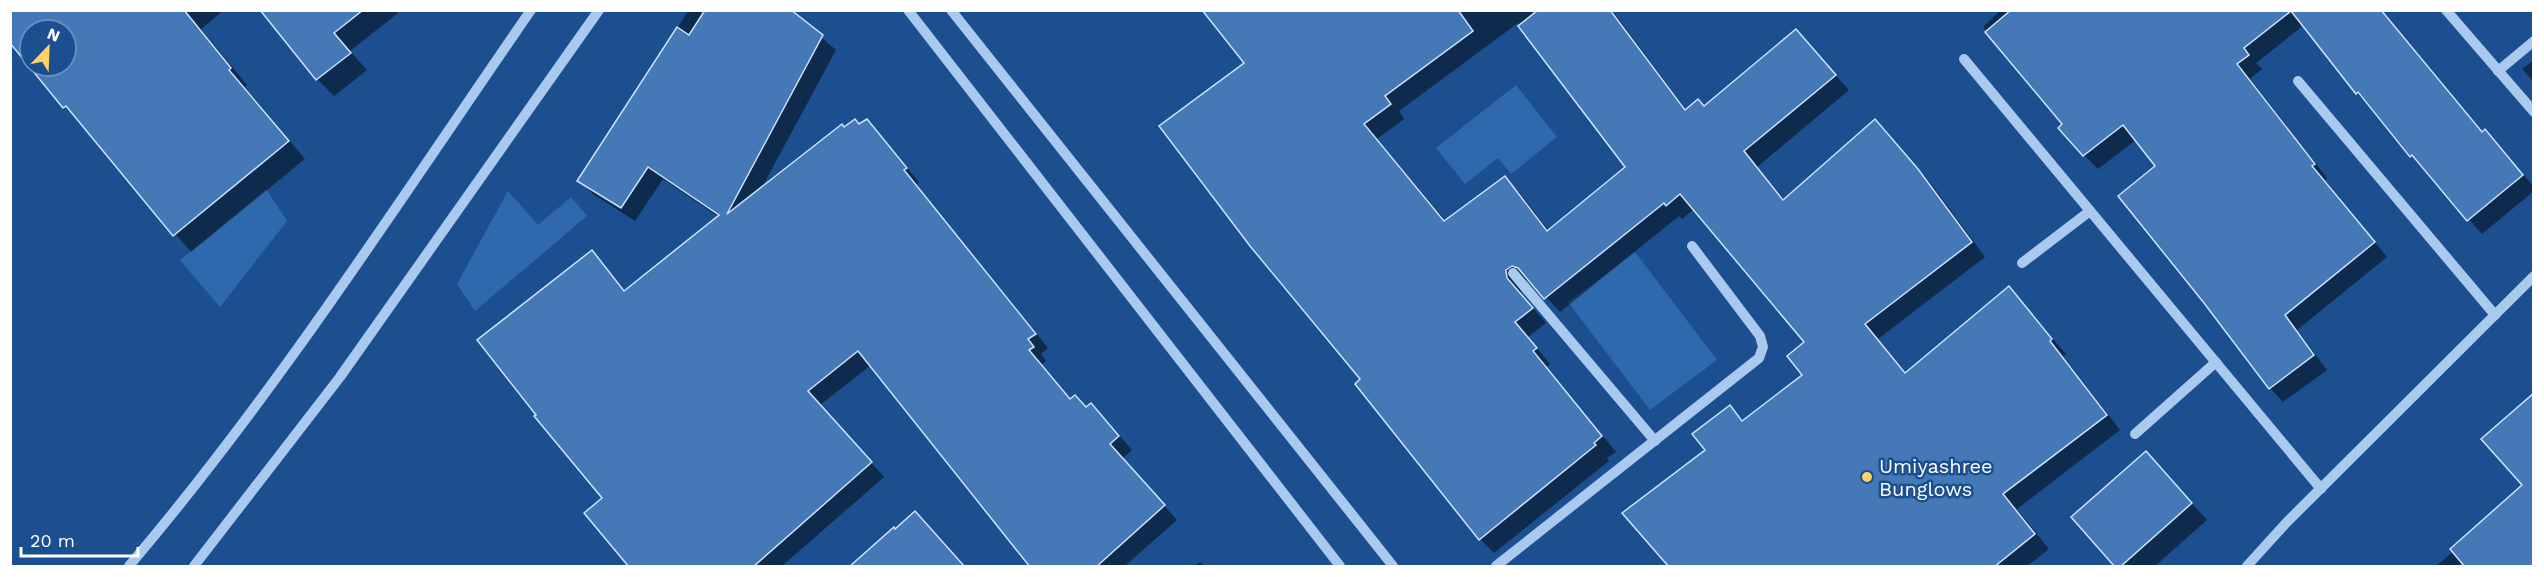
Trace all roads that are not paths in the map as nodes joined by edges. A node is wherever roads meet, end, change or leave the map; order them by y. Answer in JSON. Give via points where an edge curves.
{"nodes":[{"id":1,"x":531,"y":10,"type":"edge"},
{"id":2,"x":599,"y":10,"type":"edge"},
{"id":3,"x":908,"y":10,"type":"edge"},
{"id":4,"x":951,"y":10,"type":"edge"},
{"id":5,"x":2446,"y":10,"type":"edge"},
{"id":6,"x":2534,"y":41,"type":"edge"},
{"id":7,"x":1964,"y":59,"type":"dead end"},
{"id":8,"x":2498,"y":71,"type":"junction"},
{"id":9,"x":2298,"y":81,"type":"dead end"},
{"id":10,"x":2534,"y":112,"type":"edge"},
{"id":11,"x":2090,"y":211,"type":"junction"},
{"id":12,"x":1692,"y":246,"type":"dead end"},
{"id":13,"x":2022,"y":263,"type":"dead end"},
{"id":14,"x":1513,"y":273,"type":"dead end"},
{"id":15,"x":2534,"y":276,"type":"edge"},
{"id":16,"x":2495,"y":315,"type":"junction"},
{"id":17,"x":2216,"y":362,"type":"junction"},
{"id":18,"x":2135,"y":434,"type":"dead end"},
{"id":19,"x":1655,"y":441,"type":"junction"},
{"id":20,"x":2321,"y":489,"type":"junction"},
{"id":21,"x":129,"y":567,"type":"edge"},
{"id":22,"x":194,"y":567,"type":"edge"},
{"id":23,"x":1340,"y":567,"type":"edge"},
{"id":24,"x":1393,"y":567,"type":"edge"},
{"id":25,"x":1496,"y":567,"type":"edge"},
{"id":26,"x":2247,"y":567,"type":"edge"}],
"edges":[{"from":1,"to":21,"type":"street","via":[[308,334],[239,429]]},
{"from":2,"to":22,"type":"street","via":[[327,396]]},
{"from":3,"to":23,"type":"street"},
{"from":4,"to":24,"type":"street"},
{"from":5,"to":8,"type":"street"},
{"from":6,"to":8,"type":"street"},
{"from":7,"to":11,"type":"street"},
{"from":8,"to":10,"type":"street"},
{"from":9,"to":16,"type":"street"},
{"from":11,"to":13,"type":"street"},
{"from":11,"to":17,"type":"street"},
{"from":12,"to":19,"type":"street","via":[[1760,336],[1763,346],[1759,358]]},
{"from":14,"to":19,"type":"street"},
{"from":15,"to":16,"type":"street"},
{"from":16,"to":20,"type":"street"},
{"from":17,"to":18,"type":"street"},
{"from":17,"to":20,"type":"street"},
{"from":19,"to":25,"type":"street"},
{"from":20,"to":26,"type":"street"}]}
